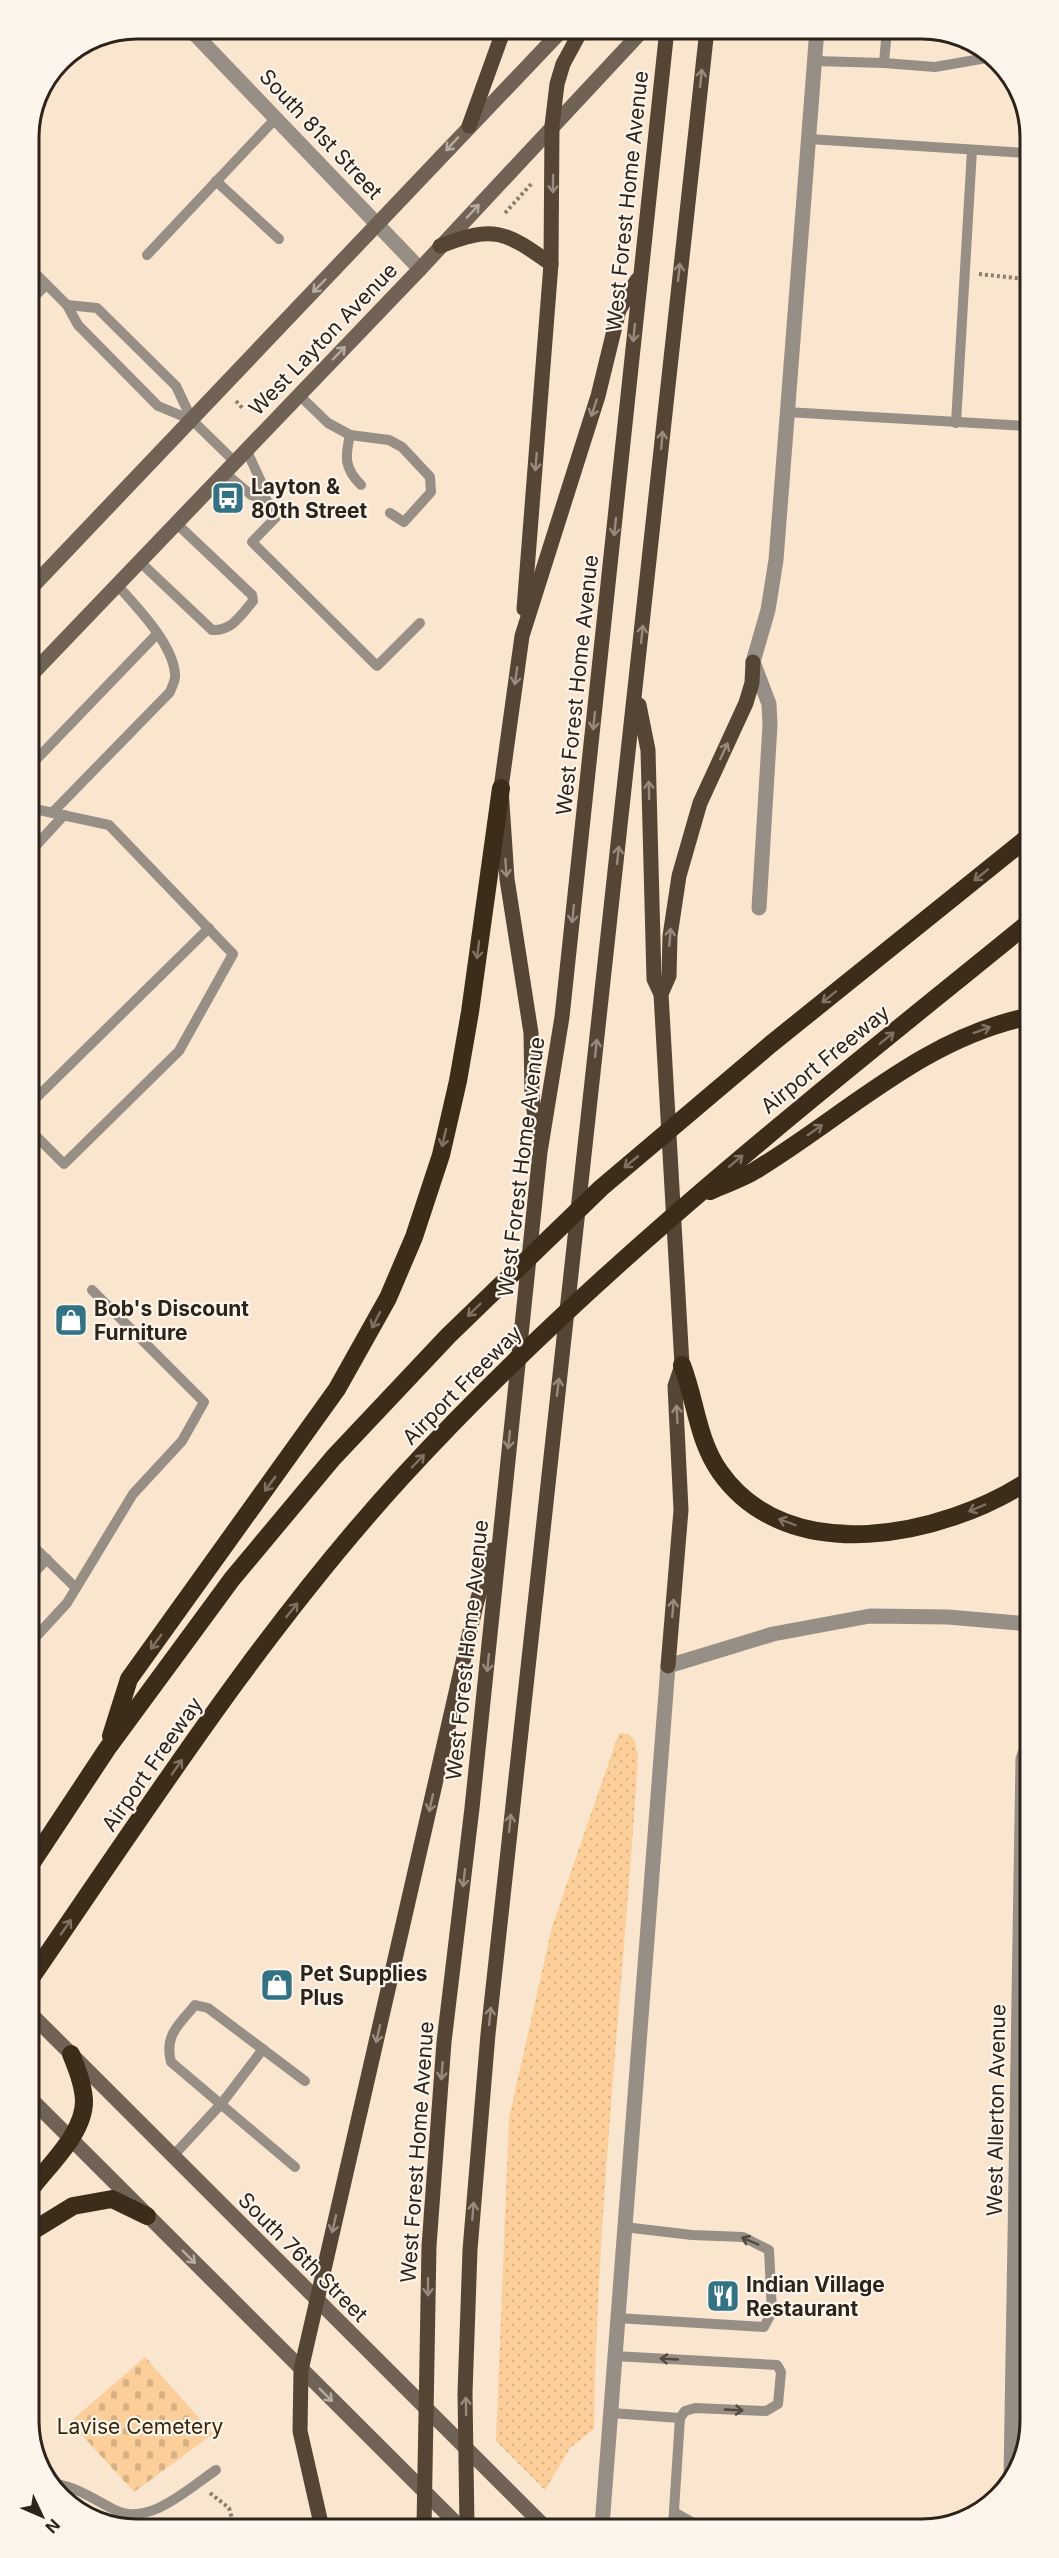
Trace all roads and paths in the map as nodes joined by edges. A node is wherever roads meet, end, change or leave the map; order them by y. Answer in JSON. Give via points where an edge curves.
{"nodes":[{"id":1,"x":201,"y":39,"type":"edge"},
{"id":2,"x":500,"y":39,"type":"edge"},
{"id":3,"x":552,"y":39,"type":"edge"},
{"id":4,"x":577,"y":39,"type":"edge"},
{"id":5,"x":634,"y":39,"type":"edge"},
{"id":6,"x":666,"y":39,"type":"edge"},
{"id":7,"x":706,"y":39,"type":"edge"},
{"id":8,"x":816,"y":39,"type":"edge"},
{"id":9,"x":886,"y":39,"type":"edge"},
{"id":10,"x":982,"y":59,"type":"edge"},
{"id":11,"x":814,"y":61,"type":"junction"},
{"id":12,"x":885,"y":63,"type":"junction"},
{"id":13,"x":277,"y":117,"type":"junction"},
{"id":14,"x":469,"y":126,"type":"junction"},
{"id":15,"x":552,"y":126,"type":"junction"},
{"id":16,"x":809,"y":139,"type":"junction"},
{"id":17,"x":972,"y":150,"type":"junction"},
{"id":18,"x":1020,"y":153,"type":"edge"},
{"id":19,"x":216,"y":181,"type":"junction"},
{"id":20,"x":534,"y":181,"type":"dead end"},
{"id":21,"x":506,"y":213,"type":"dead end"},
{"id":22,"x":376,"y":226,"type":"junction"},
{"id":23,"x":279,"y":239,"type":"dead end"},
{"id":24,"x":440,"y":246,"type":"junction"},
{"id":25,"x":147,"y":255,"type":"dead end"},
{"id":26,"x":551,"y":264,"type":"junction"},
{"id":27,"x":420,"y":269,"type":"junction"},
{"id":28,"x":963,"y":272,"type":"junction"},
{"id":29,"x":640,"y":274,"type":"junction"},
{"id":30,"x":39,"y":278,"type":"edge"},
{"id":31,"x":1020,"y":278,"type":"edge"},
{"id":32,"x":46,"y":285,"type":"junction"},
{"id":33,"x":39,"y":292,"type":"edge"},
{"id":34,"x":67,"y":305,"type":"junction"},
{"id":35,"x":299,"y":395,"type":"junction"},
{"id":36,"x":236,"y":401,"type":"dead end"},
{"id":37,"x":244,"y":410,"type":"dead end"},
{"id":38,"x":786,"y":412,"type":"junction"},
{"id":39,"x":192,"y":420,"type":"junction"},
{"id":40,"x":956,"y":423,"type":"junction"},
{"id":41,"x":1020,"y":426,"type":"edge"},
{"id":42,"x":350,"y":435,"type":"junction"},
{"id":43,"x":246,"y":449,"type":"junction"},
{"id":44,"x":229,"y":467,"type":"junction"},
{"id":45,"x":361,"y":485,"type":"dead end"},
{"id":46,"x":266,"y":500,"type":"junction"},
{"id":47,"x":390,"y":513,"type":"dead end"},
{"id":48,"x":176,"y":523,"type":"junction"},
{"id":49,"x":139,"y":561,"type":"junction"},
{"id":50,"x":39,"y":580,"type":"edge"},
{"id":51,"x":117,"y":585,"type":"junction"},
{"id":52,"x":420,"y":623,"type":"dead end"},
{"id":53,"x":157,"y":634,"type":"junction"},
{"id":54,"x":522,"y":636,"type":"junction"},
{"id":55,"x":753,"y":662,"type":"junction"},
{"id":56,"x":39,"y":667,"type":"edge"},
{"id":57,"x":636,"y":692,"type":"junction"},
{"id":58,"x":39,"y":757,"type":"edge"},
{"id":59,"x":501,"y":788,"type":"junction"},
{"id":60,"x":39,"y":810,"type":"edge"},
{"id":61,"x":52,"y":813,"type":"junction"},
{"id":62,"x":64,"y":815,"type":"junction"},
{"id":63,"x":39,"y":842,"type":"edge"},
{"id":64,"x":1020,"y":844,"type":"edge"},
{"id":65,"x":759,"y":908,"type":"dead end"},
{"id":66,"x":209,"y":928,"type":"junction"},
{"id":67,"x":1020,"y":930,"type":"edge"},
{"id":68,"x":661,"y":994,"type":"junction"},
{"id":69,"x":1020,"y":1019,"type":"edge"},
{"id":70,"x":39,"y":1096,"type":"edge"},
{"id":71,"x":39,"y":1139,"type":"edge"},
{"id":72,"x":540,"y":1152,"type":"junction"},
{"id":73,"x":692,"y":1199,"type":"junction"},
{"id":74,"x":92,"y":1290,"type":"dead end"},
{"id":75,"x":682,"y":1365,"type":"junction"},
{"id":76,"x":1020,"y":1485,"type":"edge"},
{"id":77,"x":500,"y":1522,"type":"junction"},
{"id":78,"x":39,"y":1552,"type":"edge"},
{"id":79,"x":47,"y":1559,"type":"junction"},
{"id":80,"x":39,"y":1568,"type":"edge"},
{"id":81,"x":76,"y":1588,"type":"junction"},
{"id":82,"x":1020,"y":1623,"type":"edge"},
{"id":83,"x":39,"y":1634,"type":"edge"},
{"id":84,"x":668,"y":1666,"type":"junction"},
{"id":85,"x":107,"y":1749,"type":"junction"},
{"id":86,"x":39,"y":1852,"type":"edge"},
{"id":87,"x":1020,"y":1939,"type":"edge"},
{"id":88,"x":39,"y":1967,"type":"edge"},
{"id":89,"x":39,"y":2022,"type":"edge"},
{"id":90,"x":263,"y":2049,"type":"junction"},
{"id":91,"x":71,"y":2054,"type":"junction"},
{"id":92,"x":305,"y":2081,"type":"dead end"},
{"id":93,"x":222,"y":2103,"type":"junction"},
{"id":94,"x":39,"y":2106,"type":"edge"},
{"id":95,"x":71,"y":2137,"type":"junction"},
{"id":96,"x":173,"y":2156,"type":"junction"},
{"id":97,"x":295,"y":2167,"type":"dead end"},
{"id":98,"x":39,"y":2177,"type":"edge"},
{"id":99,"x":147,"y":2216,"type":"junction"},
{"id":100,"x":39,"y":2227,"type":"edge"},
{"id":101,"x":624,"y":2227,"type":"junction"},
{"id":102,"x":318,"y":2301,"type":"junction"},
{"id":103,"x":617,"y":2318,"type":"junction"},
{"id":104,"x":614,"y":2356,"type":"junction"},
{"id":105,"x":301,"y":2370,"type":"junction"},
{"id":106,"x":610,"y":2413,"type":"junction"},
{"id":107,"x":680,"y":2418,"type":"junction"},
{"id":108,"x":1011,"y":2461,"type":"edge"},
{"id":109,"x":216,"y":2470,"type":"dead end"},
{"id":110,"x":199,"y":2481,"type":"junction"},
{"id":111,"x":62,"y":2485,"type":"edge"},
{"id":112,"x":674,"y":2512,"type":"junction"},
{"id":113,"x":232,"y":2519,"type":"edge"},
{"id":114,"x":320,"y":2519,"type":"edge"},
{"id":115,"x":424,"y":2519,"type":"edge"},
{"id":116,"x":452,"y":2519,"type":"edge"},
{"id":117,"x":467,"y":2519,"type":"edge"},
{"id":118,"x":538,"y":2519,"type":"edge"},
{"id":119,"x":602,"y":2519,"type":"edge"},
{"id":120,"x":674,"y":2519,"type":"edge"},
{"id":121,"x":686,"y":2519,"type":"edge"}],
"edges":[{"from":1,"to":13,"type":"street","name":"South 81st Street"},
{"from":2,"to":14,"type":"main road"},
{"from":3,"to":14,"type":"main road","name":"West Layton Avenue"},
{"from":4,"to":15,"type":"main road","via":[[557,84]]},
{"from":5,"to":15,"type":"main road","name":"West Layton Avenue"},
{"from":6,"to":29,"type":"main road","name":"West Forest Home Avenue"},
{"from":57,"to":7,"type":"main road","one_way":true},
{"from":8,"to":11,"type":"street"},
{"from":9,"to":12,"type":"lane"},
{"from":10,"to":12,"type":"lane","via":[[935,67]]},
{"from":11,"to":12,"type":"lane"},
{"from":11,"to":16,"type":"street"},
{"from":13,"to":19,"type":"lane"},
{"from":13,"to":22,"type":"street","name":"South 81st Street"},
{"from":14,"to":22,"type":"main road","name":"West Layton Avenue","one_way":true},
{"from":24,"to":15,"type":"main road","name":"West Layton Avenue","one_way":true},
{"from":15,"to":26,"type":"main road","one_way":true},
{"from":16,"to":17,"type":"lane"},
{"from":16,"to":38,"type":"street"},
{"from":17,"to":18,"type":"lane"},
{"from":17,"to":28,"type":"lane"},
{"from":19,"to":23,"type":"lane"},
{"from":19,"to":25,"type":"lane"},
{"from":20,"to":21,"type":"path"},
{"from":22,"to":27,"type":"street","name":"South 81st Street"},
{"from":22,"to":39,"type":"main road","name":"West Layton Avenue","one_way":true},
{"from":24,"to":26,"type":"main road","via":[[488,232],[525,245]]},
{"from":24,"to":27,"type":"main road","name":"West Layton Avenue"},
{"from":26,"to":54,"type":"main road","one_way":true},
{"from":35,"to":27,"type":"main road","name":"West Layton Avenue","one_way":true},
{"from":28,"to":31,"type":"path"},
{"from":28,"to":40,"type":"lane"},
{"from":29,"to":54,"type":"main road","one_way":true,"via":[[619,310],[598,396]]},
{"from":29,"to":72,"type":"main road","name":"West Forest Home Avenue","one_way":true,"via":[[562,1017]]},
{"from":30,"to":32,"type":"lane"},
{"from":32,"to":33,"type":"lane"},
{"from":32,"to":34,"type":"lane"},
{"from":34,"to":39,"type":"lane","via":[[78,325],[158,406]]},
{"from":34,"to":39,"type":"lane","via":[[97,308],[176,386]]},
{"from":35,"to":42,"type":"lane","via":[[328,423]]},
{"from":35,"to":43,"type":"main road","name":"West Layton Avenue"},
{"from":36,"to":37,"type":"path"},
{"from":38,"to":40,"type":"lane"},
{"from":38,"to":55,"type":"street","via":[[776,560],[768,610]]},
{"from":39,"to":44,"type":"lane"},
{"from":39,"to":50,"type":"main road","name":"West Layton Avenue"},
{"from":40,"to":41,"type":"lane"},
{"from":42,"to":45,"type":"lane","via":[[345,458],[349,471]]},
{"from":42,"to":47,"type":"lane","via":[[389,440],[402,447],[430,477],[431,492],[404,522]]},
{"from":43,"to":44,"type":"main road","name":"West Layton Avenue"},
{"from":43,"to":46,"type":"lane"},
{"from":44,"to":46,"type":"lane","via":[[251,495]]},
{"from":44,"to":48,"type":"main road","name":"West Layton Avenue"},
{"from":46,"to":52,"type":"lane","via":[[279,514],[252,542],[377,666]]},
{"from":48,"to":49,"type":"main road","name":"West Layton Avenue"},
{"from":48,"to":49,"type":"lane","via":[[252,595],[253,601],[234,623],[226,630],[212,630]]},
{"from":49,"to":51,"type":"main road","name":"West Layton Avenue"},
{"from":51,"to":53,"type":"lane"},
{"from":51,"to":56,"type":"main road","name":"West Layton Avenue"},
{"from":53,"to":58,"type":"lane"},
{"from":53,"to":61,"type":"lane","via":[[171,657],[176,676],[170,692]]},
{"from":54,"to":59,"type":"main road","one_way":true},
{"from":55,"to":65,"type":"street","via":[[769,704],[770,725]]},
{"from":68,"to":55,"type":"main road","one_way":true,"via":[[669,976],[670,936],[682,866],[700,803],[746,704]]},
{"from":68,"to":57,"type":"main road","one_way":true,"via":[[654,979],[648,750]]},
{"from":117,"to":57,"type":"main road","one_way":true,"via":[[465,2393],[470,2250],[488,2034]]},
{"from":59,"to":72,"type":"main road","one_way":true,"via":[[507,879],[531,1033],[532,1097]]},
{"from":59,"to":85,"type":"highway","one_way":true,"via":[[458,1081],[441,1155],[414,1237],[388,1298],[337,1389],[129,1679]]},
{"from":60,"to":61,"type":"lane"},
{"from":61,"to":62,"type":"lane"},
{"from":62,"to":63,"type":"lane"},
{"from":62,"to":66,"type":"lane","via":[[109,825]]},
{"from":64,"to":85,"type":"highway","name":"Airport Freeway","one_way":true,"via":[[771,1044],[601,1188],[448,1336],[272,1528]]},
{"from":66,"to":70,"type":"lane"},
{"from":66,"to":71,"type":"lane","via":[[233,954],[179,1051],[64,1164]]},
{"from":73,"to":67,"type":"highway","name":"Airport Freeway","one_way":true},
{"from":68,"to":75,"type":"main road"},
{"from":73,"to":69,"type":"highway","one_way":true,"via":[[754,1172],[926,1055],[985,1029]]},
{"from":72,"to":77,"type":"main road","name":"West Forest Home Avenue","one_way":true},
{"from":88,"to":73,"type":"highway","name":"Airport Freeway","one_way":true,"via":[[214,1714],[341,1548],[474,1402]]},
{"from":74,"to":81,"type":"lane","via":[[204,1402],[182,1441],[133,1494]]},
{"from":76,"to":75,"type":"highway","one_way":true,"via":[[979,1508],[901,1531],[828,1533],[796,1525],[747,1501],[720,1472],[700,1432]]},
{"from":84,"to":75,"type":"main road","one_way":true,"via":[[681,1510],[675,1386]]},
{"from":77,"to":102,"type":"main road","one_way":true,"via":[[476,1605]]},
{"from":77,"to":115,"type":"main road","name":"West Forest Home Avenue","one_way":true,"via":[[443,2054],[429,2246]]},
{"from":78,"to":79,"type":"lane"},
{"from":79,"to":80,"type":"lane"},
{"from":79,"to":81,"type":"lane"},
{"from":81,"to":83,"type":"lane","via":[[68,1603]]},
{"from":82,"to":84,"type":"street","via":[[870,1616],[773,1634]]},
{"from":84,"to":101,"type":"street"},
{"from":85,"to":86,"type":"highway","name":"Airport Freeway"},
{"from":87,"to":108,"type":"street","name":"West Allerton Avenue"},
{"from":89,"to":91,"type":"main road","name":"South 76th Street"},
{"from":90,"to":92,"type":"lane"},
{"from":90,"to":93,"type":"lane"},
{"from":90,"to":93,"type":"lane","via":[[208,2008],[195,2005],[172,2034],[167,2046],[171,2062]]},
{"from":91,"to":95,"type":"highway","via":[[84,2102]]},
{"from":91,"to":96,"type":"main road","name":"South 76th Street"},
{"from":93,"to":96,"type":"lane"},
{"from":93,"to":97,"type":"lane"},
{"from":94,"to":95,"type":"main road"},
{"from":95,"to":98,"type":"highway"},
{"from":95,"to":99,"type":"main road"},
{"from":96,"to":102,"type":"main road","name":"South 76th Street"},
{"from":99,"to":100,"type":"highway","via":[[112,2199],[73,2206]]},
{"from":99,"to":105,"type":"main road","one_way":true},
{"from":101,"to":103,"type":"street"},
{"from":103,"to":101,"type":"lane","one_way":true,"via":[[764,2327],[772,2312],[769,2250],[743,2237]]},
{"from":102,"to":105,"type":"main road"},
{"from":102,"to":118,"type":"main road","name":"South 76th Street"},
{"from":103,"to":104,"type":"street"},
{"from":104,"to":106,"type":"street"},
{"from":107,"to":104,"type":"lane","one_way":true,"via":[[685,2410],[695,2408],[773,2409],[778,2404],[781,2372],[777,2365]]},
{"from":105,"to":114,"type":"main road","via":[[300,2431]]},
{"from":105,"to":116,"type":"main road","one_way":true},
{"from":106,"to":107,"type":"lane"},
{"from":106,"to":119,"type":"street"},
{"from":107,"to":112,"type":"lane"},
{"from":109,"to":110,"type":"lane"},
{"from":110,"to":111,"type":"lane","via":[[153,2511],[135,2514],[118,2512]]},
{"from":110,"to":113,"type":"path","via":[[229,2508]]},
{"from":112,"to":120,"type":"lane"},
{"from":112,"to":121,"type":"lane"}]}
